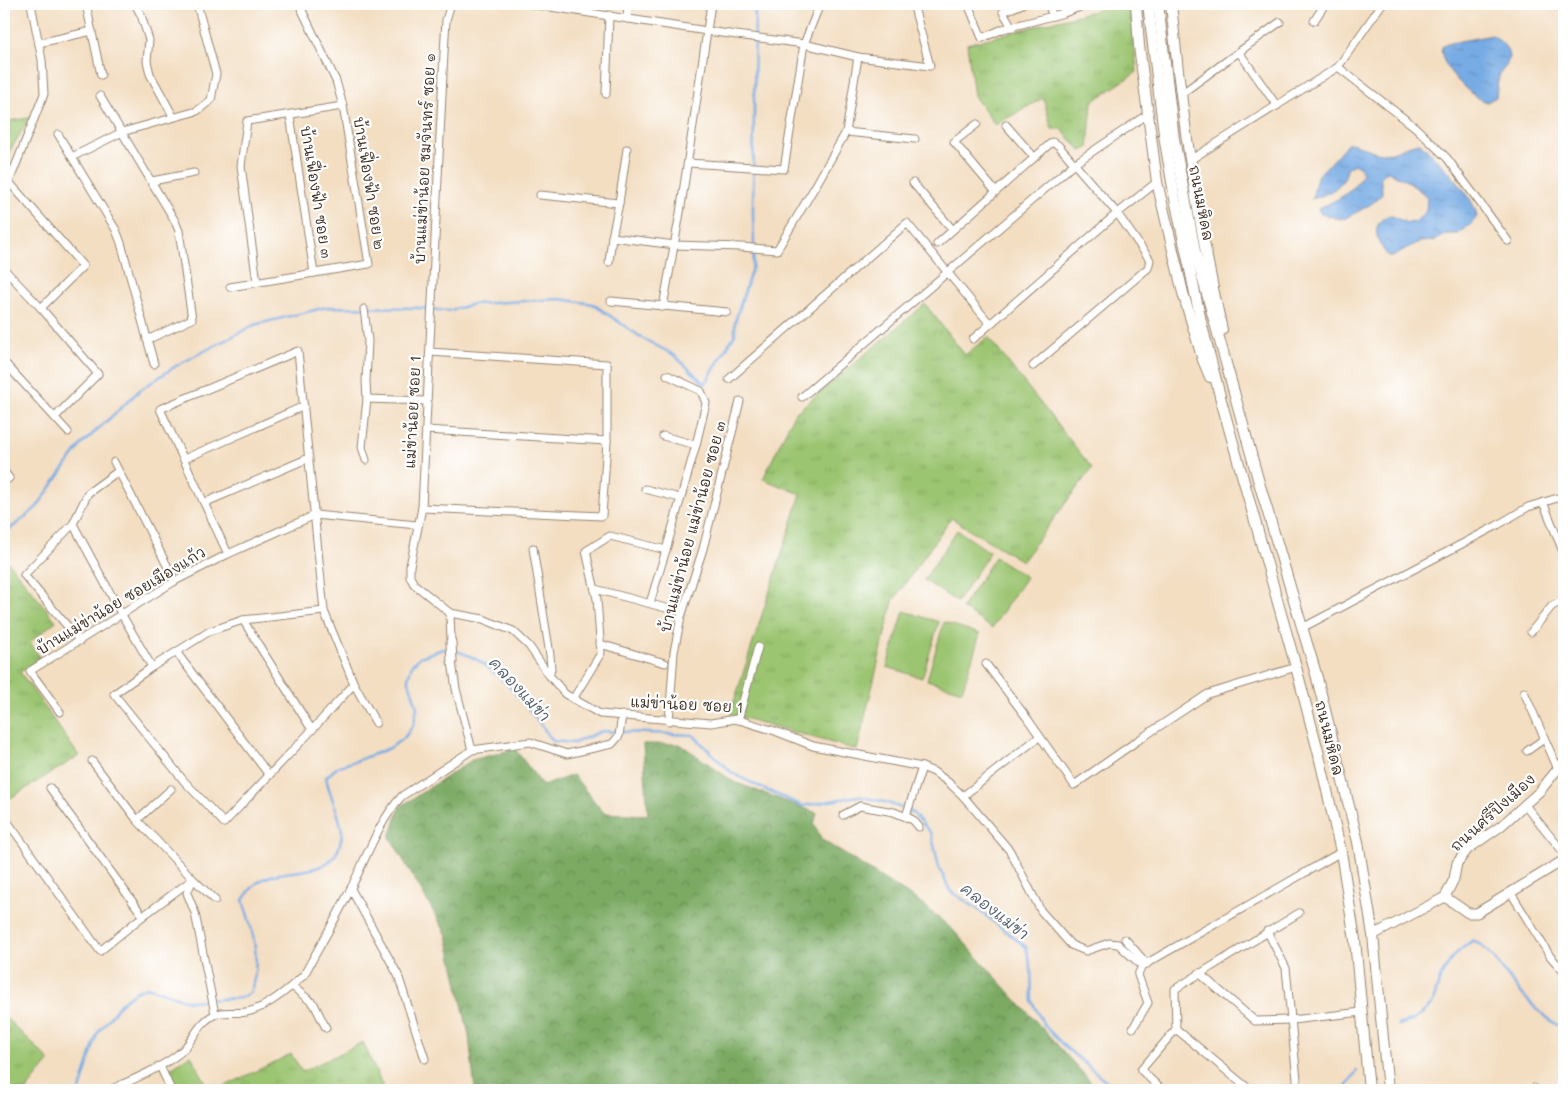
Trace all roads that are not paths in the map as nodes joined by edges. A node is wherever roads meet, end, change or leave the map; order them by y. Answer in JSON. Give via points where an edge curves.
{"nodes":[{"id":1,"x":31,"y":4,"type":"edge"},
{"id":2,"x":86,"y":4,"type":"edge"},
{"id":3,"x":135,"y":4,"type":"edge"},
{"id":4,"x":197,"y":4,"type":"edge"},
{"id":5,"x":299,"y":4,"type":"edge"},
{"id":6,"x":451,"y":4,"type":"edge"},
{"id":7,"x":531,"y":4,"type":"edge"},
{"id":8,"x":628,"y":4,"type":"edge"},
{"id":9,"x":711,"y":4,"type":"edge"},
{"id":10,"x":820,"y":4,"type":"edge"},
{"id":11,"x":968,"y":4,"type":"edge"},
{"id":12,"x":1022,"y":4,"type":"edge"},
{"id":13,"x":1048,"y":4,"type":"edge"},
{"id":14,"x":1088,"y":4,"type":"edge"},
{"id":15,"x":1136,"y":4,"type":"edge"},
{"id":16,"x":1148,"y":4,"type":"edge"},
{"id":17,"x":1159,"y":4,"type":"edge"},
{"id":18,"x":1171,"y":4,"type":"edge"},
{"id":19,"x":1325,"y":4,"type":"edge"},
{"id":20,"x":1382,"y":4,"type":"edge"},
{"id":21,"x":549,"y":5,"type":"edge"},
{"id":22,"x":915,"y":11,"type":"dead end"},
{"id":23,"x":609,"y":15,"type":"junction"},
{"id":24,"x":1053,"y":16,"type":"junction"},
{"id":25,"x":1172,"y":16,"type":"junction"},
{"id":26,"x":627,"y":18,"type":"junction"},
{"id":27,"x":1137,"y":18,"type":"junction"},
{"id":28,"x":1314,"y":20,"type":"dead end"},
{"id":29,"x":1280,"y":22,"type":"dead end"},
{"id":30,"x":1012,"y":27,"type":"junction"},
{"id":31,"x":92,"y":31,"type":"junction"},
{"id":32,"x":707,"y":31,"type":"junction"},
{"id":33,"x":39,"y":44,"type":"junction"},
{"id":34,"x":804,"y":44,"type":"junction"},
{"id":35,"x":1240,"y":52,"type":"junction"},
{"id":36,"x":858,"y":56,"type":"junction"},
{"id":37,"x":1338,"y":67,"type":"junction"},
{"id":38,"x":101,"y":75,"type":"dead end"},
{"id":39,"x":606,"y":94,"type":"dead end"},
{"id":40,"x":1181,"y":94,"type":"junction"},
{"id":41,"x":100,"y":96,"type":"dead end"},
{"id":42,"x":343,"y":106,"type":"junction"},
{"id":43,"x":1277,"y":106,"type":"junction"},
{"id":44,"x":290,"y":114,"type":"junction"},
{"id":45,"x":1148,"y":114,"type":"junction"},
{"id":46,"x":173,"y":116,"type":"junction"},
{"id":47,"x":976,"y":124,"type":"dead end"},
{"id":48,"x":1006,"y":125,"type":"dead end"},
{"id":49,"x":122,"y":132,"type":"junction"},
{"id":50,"x":846,"y":132,"type":"junction"},
{"id":51,"x":58,"y":134,"type":"dead end"},
{"id":52,"x":915,"y":139,"type":"dead end"},
{"id":53,"x":627,"y":149,"type":"dead end"},
{"id":54,"x":72,"y":157,"type":"junction"},
{"id":55,"x":1034,"y":157,"type":"junction"},
{"id":56,"x":1190,"y":160,"type":"junction"},
{"id":57,"x":688,"y":163,"type":"junction"},
{"id":58,"x":1074,"y":164,"type":"junction"},
{"id":59,"x":194,"y":173,"type":"dead end"},
{"id":60,"x":9,"y":182,"type":"junction"},
{"id":61,"x":152,"y":182,"type":"junction"},
{"id":62,"x":1157,"y":182,"type":"junction"},
{"id":63,"x":913,"y":183,"type":"dead end"},
{"id":64,"x":4,"y":190,"type":"edge"},
{"id":65,"x":995,"y":191,"type":"junction"},
{"id":66,"x":540,"y":195,"type":"dead end"},
{"id":67,"x":619,"y":203,"type":"junction"},
{"id":68,"x":1117,"y":213,"type":"junction"},
{"id":69,"x":952,"y":229,"type":"junction"},
{"id":70,"x":612,"y":237,"type":"junction"},
{"id":71,"x":1508,"y":241,"type":"dead end"},
{"id":72,"x":937,"y":244,"type":"dead end"},
{"id":73,"x":675,"y":245,"type":"junction"},
{"id":74,"x":1190,"y":252,"type":"junction"},
{"id":75,"x":609,"y":262,"type":"dead end"},
{"id":76,"x":4,"y":269,"type":"edge"},
{"id":77,"x":314,"y":273,"type":"junction"},
{"id":78,"x":948,"y":273,"type":"junction"},
{"id":79,"x":257,"y":282,"type":"junction"},
{"id":80,"x":230,"y":287,"type":"dead end"},
{"id":81,"x":611,"y":301,"type":"dead end"},
{"id":82,"x":663,"y":306,"type":"junction"},
{"id":83,"x":41,"y":308,"type":"junction"},
{"id":84,"x":364,"y":309,"type":"dead end"},
{"id":85,"x":727,"y":312,"type":"dead end"},
{"id":86,"x":432,"y":316,"type":"joint"},
{"id":87,"x":990,"y":324,"type":"junction"},
{"id":88,"x":973,"y":339,"type":"dead end"},
{"id":89,"x":147,"y":340,"type":"junction"},
{"id":90,"x":430,"y":352,"type":"junction"},
{"id":91,"x":4,"y":362,"type":"edge"},
{"id":92,"x":154,"y":364,"type":"dead end"},
{"id":93,"x":1033,"y":366,"type":"dead end"},
{"id":94,"x":667,"y":375,"type":"dead end"},
{"id":95,"x":729,"y":379,"type":"dead end"},
{"id":96,"x":802,"y":397,"type":"dead end"},
{"id":97,"x":367,"y":399,"type":"junction"},
{"id":98,"x":1221,"y":400,"type":"junction"},
{"id":99,"x":428,"y":401,"type":"junction"},
{"id":100,"x":740,"y":401,"type":"dead end"},
{"id":101,"x":1237,"y":404,"type":"junction"},
{"id":102,"x":304,"y":406,"type":"junction"},
{"id":103,"x":55,"y":417,"type":"junction"},
{"id":104,"x":426,"y":430,"type":"junction"},
{"id":105,"x":68,"y":432,"type":"dead end"},
{"id":106,"x":663,"y":436,"type":"dead end"},
{"id":107,"x":607,"y":441,"type":"junction"},
{"id":108,"x":696,"y":445,"type":"junction"},
{"id":109,"x":309,"y":458,"type":"junction"},
{"id":110,"x":184,"y":459,"type":"junction"},
{"id":111,"x":366,"y":460,"type":"dead end"},
{"id":112,"x":114,"y":462,"type":"dead end"},
{"id":113,"x":118,"y":472,"type":"junction"},
{"id":114,"x":645,"y":489,"type":"dead end"},
{"id":115,"x":1564,"y":496,"type":"edge"},
{"id":116,"x":680,"y":498,"type":"junction"},
{"id":117,"x":204,"y":502,"type":"junction"},
{"id":118,"x":1543,"y":502,"type":"junction"},
{"id":119,"x":422,"y":508,"type":"junction"},
{"id":120,"x":315,"y":515,"type":"junction"},
{"id":121,"x":72,"y":524,"type":"junction"},
{"id":122,"x":417,"y":525,"type":"junction"},
{"id":123,"x":533,"y":548,"type":"dead end"},
{"id":124,"x":666,"y":550,"type":"junction"},
{"id":125,"x":228,"y":554,"type":"junction"},
{"id":126,"x":1564,"y":554,"type":"edge"},
{"id":127,"x":175,"y":582,"type":"junction"},
{"id":128,"x":595,"y":589,"type":"junction"},
{"id":129,"x":1564,"y":600,"type":"edge"},
{"id":130,"x":650,"y":603,"type":"junction"},
{"id":131,"x":324,"y":611,"type":"junction"},
{"id":132,"x":676,"y":611,"type":"dead end"},
{"id":133,"x":450,"y":613,"type":"junction"},
{"id":134,"x":122,"y":615,"type":"junction"},
{"id":135,"x":243,"y":620,"type":"junction"},
{"id":136,"x":1302,"y":628,"type":"junction"},
{"id":137,"x":1531,"y":632,"type":"dead end"},
{"id":138,"x":80,"y":641,"type":"junction"},
{"id":139,"x":451,"y":642,"type":"joint"},
{"id":140,"x":600,"y":644,"type":"junction"},
{"id":141,"x":758,"y":646,"type":"dead end"},
{"id":142,"x":177,"y":653,"type":"junction"},
{"id":143,"x":452,"y":662,"type":"joint"},
{"id":144,"x":665,"y":663,"type":"dead end"},
{"id":145,"x":986,"y":664,"type":"dead end"},
{"id":146,"x":152,"y":667,"type":"junction"},
{"id":147,"x":1296,"y":667,"type":"junction"},
{"id":148,"x":549,"y":675,"type":"junction"},
{"id":149,"x":354,"y":684,"type":"junction"},
{"id":150,"x":1524,"y":692,"type":"dead end"},
{"id":151,"x":573,"y":699,"type":"junction"},
{"id":152,"x":60,"y":712,"type":"dead end"},
{"id":153,"x":622,"y":716,"type":"junction"},
{"id":154,"x":738,"y":720,"type":"junction"},
{"id":155,"x":668,"y":721,"type":"junction"},
{"id":156,"x":376,"y":723,"type":"dead end"},
{"id":157,"x":312,"y":730,"type":"junction"},
{"id":158,"x":1040,"y":737,"type":"junction"},
{"id":159,"x":1544,"y":739,"type":"junction"},
{"id":160,"x":472,"y":750,"type":"junction"},
{"id":161,"x":1527,"y":751,"type":"dead end"},
{"id":162,"x":92,"y":761,"type":"dead end"},
{"id":163,"x":1564,"y":761,"type":"edge"},
{"id":164,"x":922,"y":767,"type":"junction"},
{"id":165,"x":1558,"y":770,"type":"junction"},
{"id":166,"x":269,"y":775,"type":"junction"},
{"id":167,"x":50,"y":788,"type":"dead end"},
{"id":168,"x":171,"y":790,"type":"dead end"},
{"id":169,"x":963,"y":796,"type":"junction"},
{"id":170,"x":1525,"y":805,"type":"junction"},
{"id":171,"x":843,"y":814,"type":"dead end"},
{"id":172,"x":906,"y":816,"type":"junction"},
{"id":173,"x":5,"y":818,"type":"dead end"},
{"id":174,"x":137,"y":820,"type":"junction"},
{"id":175,"x":919,"y":827,"type":"dead end"},
{"id":176,"x":1341,"y":852,"type":"junction"},
{"id":177,"x":1564,"y":853,"type":"edge"},
{"id":178,"x":1564,"y":860,"type":"edge"},
{"id":179,"x":193,"y":879,"type":"junction"},
{"id":180,"x":351,"y":889,"type":"junction"},
{"id":181,"x":1511,"y":893,"type":"junction"},
{"id":182,"x":1445,"y":897,"type":"junction"},
{"id":183,"x":215,"y":900,"type":"dead end"},
{"id":184,"x":1299,"y":913,"type":"dead end"},
{"id":185,"x":143,"y":916,"type":"junction"},
{"id":186,"x":1267,"y":931,"type":"junction"},
{"id":187,"x":1373,"y":935,"type":"junction"},
{"id":188,"x":1125,"y":939,"type":"dead end"},
{"id":189,"x":1144,"y":965,"type":"junction"},
{"id":190,"x":1564,"y":972,"type":"edge"},
{"id":191,"x":1200,"y":973,"type":"junction"},
{"id":192,"x":292,"y":986,"type":"junction"},
{"id":193,"x":214,"y":1010,"type":"junction"},
{"id":194,"x":1362,"y":1012,"type":"junction"},
{"id":195,"x":1292,"y":1020,"type":"junction"},
{"id":196,"x":326,"y":1028,"type":"dead end"},
{"id":197,"x":1133,"y":1028,"type":"dead end"},
{"id":198,"x":1176,"y":1029,"type":"junction"},
{"id":199,"x":425,"y":1059,"type":"dead end"},
{"id":200,"x":160,"y":1066,"type":"junction"},
{"id":201,"x":109,"y":1090,"type":"edge"},
{"id":202,"x":171,"y":1090,"type":"edge"},
{"id":203,"x":1162,"y":1090,"type":"edge"},
{"id":204,"x":1250,"y":1090,"type":"edge"},
{"id":205,"x":1298,"y":1090,"type":"edge"},
{"id":206,"x":1369,"y":1090,"type":"edge"},
{"id":207,"x":1388,"y":1090,"type":"edge"}],
"edges":[{"from":1,"to":33,"type":"street"},
{"from":2,"to":31,"type":"street"},
{"from":3,"to":46,"type":"street","via":[[149,40],[147,61],[150,74]]},
{"from":4,"to":46,"type":"street","via":[[216,74],[214,89],[211,100],[197,111]]},
{"from":5,"to":42,"type":"street","name":"บ้านเฟื่องฟ้า ซอย ๒","via":[[336,81]]},
{"from":6,"to":86,"type":"street","name":"บ้านแม่ข่าน้อย ชมจันทร์ ซอย ๑","via":[[446,20]]},
{"from":7,"to":21,"type":"street"},
{"from":8,"to":26,"type":"street"},
{"from":9,"to":32,"type":"street"},
{"from":10,"to":34,"type":"street"},
{"from":11,"to":30,"type":"street","via":[[982,38]]},
{"from":12,"to":30,"type":"street","via":[[1003,12]]},
{"from":13,"to":24,"type":"street"},
{"from":14,"to":24,"type":"street"},
{"from":15,"to":27,"type":"main road","name":"ถนนมหิดล"},
{"from":16,"to":27,"type":"main road"},
{"from":16,"to":74,"type":"main road","name":"ถนนมหิดล","via":[[1165,142]]},
{"from":17,"to":25,"type":"main road"},
{"from":17,"to":74,"type":"main road","name":"ถนนมหิดล"},
{"from":18,"to":25,"type":"main road","name":"ถนนมหิดล"},
{"from":19,"to":28,"type":"street"},
{"from":20,"to":37,"type":"street"},
{"from":21,"to":23,"type":"street"},
{"from":22,"to":36,"type":"street","via":[[930,66]]},
{"from":23,"to":26,"type":"street"},
{"from":23,"to":39,"type":"street"},
{"from":24,"to":30,"type":"street"},
{"from":25,"to":40,"type":"main road","name":"ถนนมหิดล"},
{"from":26,"to":32,"type":"street"},
{"from":27,"to":45,"type":"main road","name":"ถนนมหิดล"},
{"from":29,"to":35,"type":"street"},
{"from":31,"to":33,"type":"street"},
{"from":31,"to":38,"type":"street"},
{"from":32,"to":34,"type":"street"},
{"from":32,"to":57,"type":"street"},
{"from":33,"to":60,"type":"street","via":[[44,94]]},
{"from":34,"to":36,"type":"street"},
{"from":34,"to":57,"type":"street","via":[[784,169]]},
{"from":35,"to":40,"type":"street"},
{"from":35,"to":43,"type":"street"},
{"from":36,"to":50,"type":"street"},
{"from":37,"to":43,"type":"street"},
{"from":37,"to":71,"type":"street","via":[[1415,127],[1447,158]]},
{"from":40,"to":56,"type":"main road","name":"ถนนมหิดล"},
{"from":41,"to":49,"type":"street"},
{"from":42,"to":44,"type":"street"},
{"from":42,"to":77,"type":"street","name":"บ้านเฟื่องฟ้า ซอย ๒","via":[[369,264]]},
{"from":43,"to":56,"type":"street"},
{"from":44,"to":77,"type":"street","name":"บ้านเฟื่องฟ้า ซอย ๓"},
{"from":44,"to":79,"type":"street","via":[[247,121],[241,166]]},
{"from":45,"to":58,"type":"street"},
{"from":45,"to":62,"type":"main road","name":"ถนนมหิดล"},
{"from":46,"to":49,"type":"street"},
{"from":47,"to":65,"type":"street","via":[[954,142]]},
{"from":48,"to":55,"type":"street"},
{"from":49,"to":54,"type":"street"},
{"from":49,"to":61,"type":"street"},
{"from":50,"to":52,"type":"street"},
{"from":50,"to":73,"type":"street","via":[[777,250]]},
{"from":51,"to":54,"type":"street"},
{"from":53,"to":67,"type":"street"},
{"from":54,"to":89,"type":"street","via":[[116,230]]},
{"from":55,"to":58,"type":"street","via":[[1054,142]]},
{"from":55,"to":65,"type":"street"},
{"from":56,"to":101,"type":"main road","name":"ถนนมหิดล","via":[[1208,268]]},
{"from":57,"to":73,"type":"street"},
{"from":58,"to":68,"type":"street"},
{"from":58,"to":78,"type":"street"},
{"from":59,"to":61,"type":"street"},
{"from":60,"to":64,"type":"street"},
{"from":60,"to":83,"type":"street","via":[[83,266]]},
{"from":61,"to":89,"type":"street","via":[[179,232],[192,319]]},
{"from":62,"to":68,"type":"street"},
{"from":62,"to":98,"type":"main road","name":"ถนนมหิดล","via":[[1197,343]]},
{"from":63,"to":69,"type":"street"},
{"from":65,"to":69,"type":"street"},
{"from":66,"to":67,"type":"street"},
{"from":67,"to":70,"type":"street"},
{"from":68,"to":87,"type":"street"},
{"from":68,"to":93,"type":"street","via":[[1150,260],[1148,268]]},
{"from":69,"to":72,"type":"street"},
{"from":70,"to":73,"type":"street"},
{"from":70,"to":75,"type":"street"},
{"from":73,"to":82,"type":"street"},
{"from":74,"to":98,"type":"main road","name":"ถนนมหิดล"},
{"from":74,"to":101,"type":"main road","name":"ถนนมหิดล"},
{"from":76,"to":83,"type":"street"},
{"from":77,"to":79,"type":"street"},
{"from":78,"to":87,"type":"street"},
{"from":78,"to":95,"type":"street","via":[[908,223]]},
{"from":78,"to":96,"type":"street"},
{"from":79,"to":80,"type":"street"},
{"from":81,"to":82,"type":"street"},
{"from":82,"to":85,"type":"street"},
{"from":83,"to":103,"type":"street","via":[[98,374]]},
{"from":84,"to":97,"type":"street","via":[[368,341]]},
{"from":86,"to":90,"type":"street","name":"แม่ข่าน้อย ซอย 1"},
{"from":87,"to":88,"type":"street"},
{"from":89,"to":92,"type":"street"},
{"from":90,"to":99,"type":"street","name":"แม่ข่าน้อย ซอย 1"},
{"from":90,"to":107,"type":"street","via":[[607,364]]},
{"from":91,"to":103,"type":"street"},
{"from":94,"to":108,"type":"street","via":[[701,391],[704,396],[706,403]]},
{"from":97,"to":99,"type":"street"},
{"from":97,"to":111,"type":"street","via":[[362,441]]},
{"from":98,"to":147,"type":"main road","name":"ถนนมหิดล"},
{"from":99,"to":104,"type":"street","name":"แม่ข่าน้อย ซอย 1"},
{"from":100,"to":155,"type":"street","name":"บ้านแม่ข่าน้อย แม่ข่าน้อย ซอย ๓","via":[[703,549],[681,617],[674,652]]},
{"from":101,"to":136,"type":"main road","name":"ถนนมหิดล"},
{"from":102,"to":109,"type":"street"},
{"from":102,"to":110,"type":"street"},
{"from":102,"to":110,"type":"street","via":[[298,351],[160,409]]},
{"from":103,"to":105,"type":"street"},
{"from":104,"to":107,"type":"street"},
{"from":104,"to":119,"type":"street","name":"แม่ข่าน้อย ซอย 1"},
{"from":106,"to":108,"type":"street"},
{"from":107,"to":119,"type":"street","via":[[602,516]]},
{"from":108,"to":116,"type":"street"},
{"from":109,"to":117,"type":"street"},
{"from":109,"to":120,"type":"street"},
{"from":110,"to":117,"type":"street"},
{"from":112,"to":113,"type":"street"},
{"from":113,"to":121,"type":"street","via":[[88,493]]},
{"from":113,"to":127,"type":"street"},
{"from":114,"to":116,"type":"street"},
{"from":115,"to":118,"type":"street"},
{"from":116,"to":124,"type":"street"},
{"from":117,"to":125,"type":"street"},
{"from":118,"to":126,"type":"street"},
{"from":118,"to":136,"type":"street","via":[[1528,507]]},
{"from":119,"to":122,"type":"street","name":"แม่ข่าน้อย ซอย 1"},
{"from":120,"to":122,"type":"street","name":"บ้านแม่ข่าน้อย ซอยเมืองแก้ว"},
{"from":120,"to":125,"type":"street","name":"บ้านแม่ข่าน้อย ซอยเมืองแก้ว"},
{"from":120,"to":131,"type":"street"},
{"from":121,"to":134,"type":"street"},
{"from":121,"to":138,"type":"street","via":[[24,576]]},
{"from":122,"to":133,"type":"street","name":"แม่ข่าน้อย ซอย 1","via":[[410,577],[414,584]]},
{"from":123,"to":148,"type":"street","via":[[550,655]]},
{"from":124,"to":128,"type":"street","via":[[610,536],[586,551]]},
{"from":124,"to":130,"type":"street"},
{"from":125,"to":127,"type":"street","name":"บ้านแม่ข่าน้อย ซอยเมืองแก้ว"},
{"from":127,"to":134,"type":"street","name":"บ้านแม่ข่าน้อย ซอยเมืองแก้ว"},
{"from":128,"to":130,"type":"street"},
{"from":128,"to":140,"type":"street"},
{"from":129,"to":137,"type":"street","via":[[1552,606]]},
{"from":130,"to":132,"type":"street"},
{"from":131,"to":135,"type":"street"},
{"from":131,"to":149,"type":"street"},
{"from":133,"to":139,"type":"street"},
{"from":133,"to":148,"type":"street","name":"แม่ข่าน้อย ซอย 1","via":[[483,619],[513,631],[529,646]]},
{"from":134,"to":138,"type":"street","name":"บ้านแม่ข่าน้อย ซอยเมืองแก้ว"},
{"from":134,"to":146,"type":"street"},
{"from":135,"to":142,"type":"street","via":[[210,631]]},
{"from":135,"to":157,"type":"street"},
{"from":136,"to":187,"type":"main road","name":"ถนนมหิดล","via":[[1358,842]]},
{"from":138,"to":152,"type":"street","name":"บ้านแม่ข่าน้อย ซอยเมืองแก้ว","via":[[30,671]]},
{"from":139,"to":143,"type":"street"},
{"from":140,"to":144,"type":"street"},
{"from":140,"to":151,"type":"street","via":[[601,653]]},
{"from":141,"to":154,"type":"street"},
{"from":142,"to":146,"type":"street"},
{"from":142,"to":166,"type":"street"},
{"from":143,"to":160,"type":"street"},
{"from":145,"to":158,"type":"street"},
{"from":146,"to":166,"type":"street","via":[[114,694],[184,781],[224,823]]},
{"from":147,"to":158,"type":"street","via":[[1208,694],[1074,785]]},
{"from":147,"to":176,"type":"main road","name":"ถนนมหิดล"},
{"from":148,"to":151,"type":"street","name":"แม่ข่าน้อย ซอย 1"},
{"from":149,"to":156,"type":"street"},
{"from":149,"to":157,"type":"street"},
{"from":150,"to":159,"type":"street"},
{"from":151,"to":153,"type":"street","name":"แม่ข่าน้อย ซอย 1","via":[[600,714]]},
{"from":153,"to":155,"type":"street","name":"แม่ข่าน้อย ซอย 1"},
{"from":153,"to":160,"type":"street","via":[[619,736],[612,744],[567,754],[530,742]]},
{"from":154,"to":155,"type":"street","name":"แม่ข่าน้อย ซอย 1","via":[[711,723]]},
{"from":154,"to":164,"type":"street","name":"แม่ข่าน้อย ซอย 1","via":[[776,730],[813,746]]},
{"from":157,"to":166,"type":"street"},
{"from":158,"to":169,"type":"street"},
{"from":159,"to":161,"type":"street"},
{"from":159,"to":165,"type":"street"},
{"from":160,"to":180,"type":"street","via":[[402,796],[394,805],[367,852]]},
{"from":162,"to":174,"type":"street"},
{"from":163,"to":165,"type":"street","name":"ถนนศรีปิงเมือง"},
{"from":164,"to":169,"type":"street","name":"แม่ข่าน้อย ซอย 1","via":[[934,772]]},
{"from":164,"to":172,"type":"street"},
{"from":165,"to":170,"type":"street","name":"ถนนศรีปิงเมือง"},
{"from":167,"to":185,"type":"street"},
{"from":168,"to":174,"type":"street"},
{"from":169,"to":189,"type":"street","name":"แม่ข่าน้อย ซอย 1","via":[[1010,851],[1040,911],[1071,945],[1086,951],[1110,943],[1118,944]]},
{"from":170,"to":177,"type":"street"},
{"from":170,"to":182,"type":"street","name":"ถนนศรีปิงเมือง","via":[[1468,849],[1456,863],[1454,879]]},
{"from":171,"to":172,"type":"street","via":[[860,806]]},
{"from":172,"to":175,"type":"street"},
{"from":173,"to":185,"type":"street","via":[[100,951]]},
{"from":174,"to":179,"type":"street"},
{"from":176,"to":189,"type":"street"},
{"from":176,"to":194,"type":"main road","name":"ถนนมหิดล"},
{"from":178,"to":181,"type":"street"},
{"from":179,"to":183,"type":"street"},
{"from":179,"to":185,"type":"street"},
{"from":179,"to":193,"type":"street","via":[[187,893],[195,913]]},
{"from":180,"to":192,"type":"street","via":[[304,975]]},
{"from":180,"to":199,"type":"street","via":[[398,975]]},
{"from":181,"to":182,"type":"street","via":[[1477,913],[1468,913]]},
{"from":181,"to":190,"type":"street"},
{"from":182,"to":187,"type":"street"},
{"from":184,"to":186,"type":"street"},
{"from":186,"to":191,"type":"street"},
{"from":186,"to":195,"type":"street","via":[[1286,968]]},
{"from":187,"to":207,"type":"main road","name":"ถนนมหิดล"},
{"from":188,"to":189,"type":"street"},
{"from":189,"to":197,"type":"street","via":[[1138,975],[1148,1003]]},
{"from":191,"to":195,"type":"street","via":[[1255,1021]]},
{"from":191,"to":198,"type":"street","via":[[1175,988]]},
{"from":192,"to":193,"type":"street","via":[[247,1012]]},
{"from":192,"to":196,"type":"street","via":[[314,1004]]},
{"from":193,"to":200,"type":"street","via":[[202,1022],[190,1044]]},
{"from":194,"to":195,"type":"street"},
{"from":194,"to":206,"type":"main road","name":"ถนนมหิดล"},
{"from":195,"to":205,"type":"street"},
{"from":198,"to":203,"type":"street","via":[[1141,1070]]},
{"from":198,"to":204,"type":"street"},
{"from":200,"to":201,"type":"street"},
{"from":200,"to":202,"type":"street"}]}
